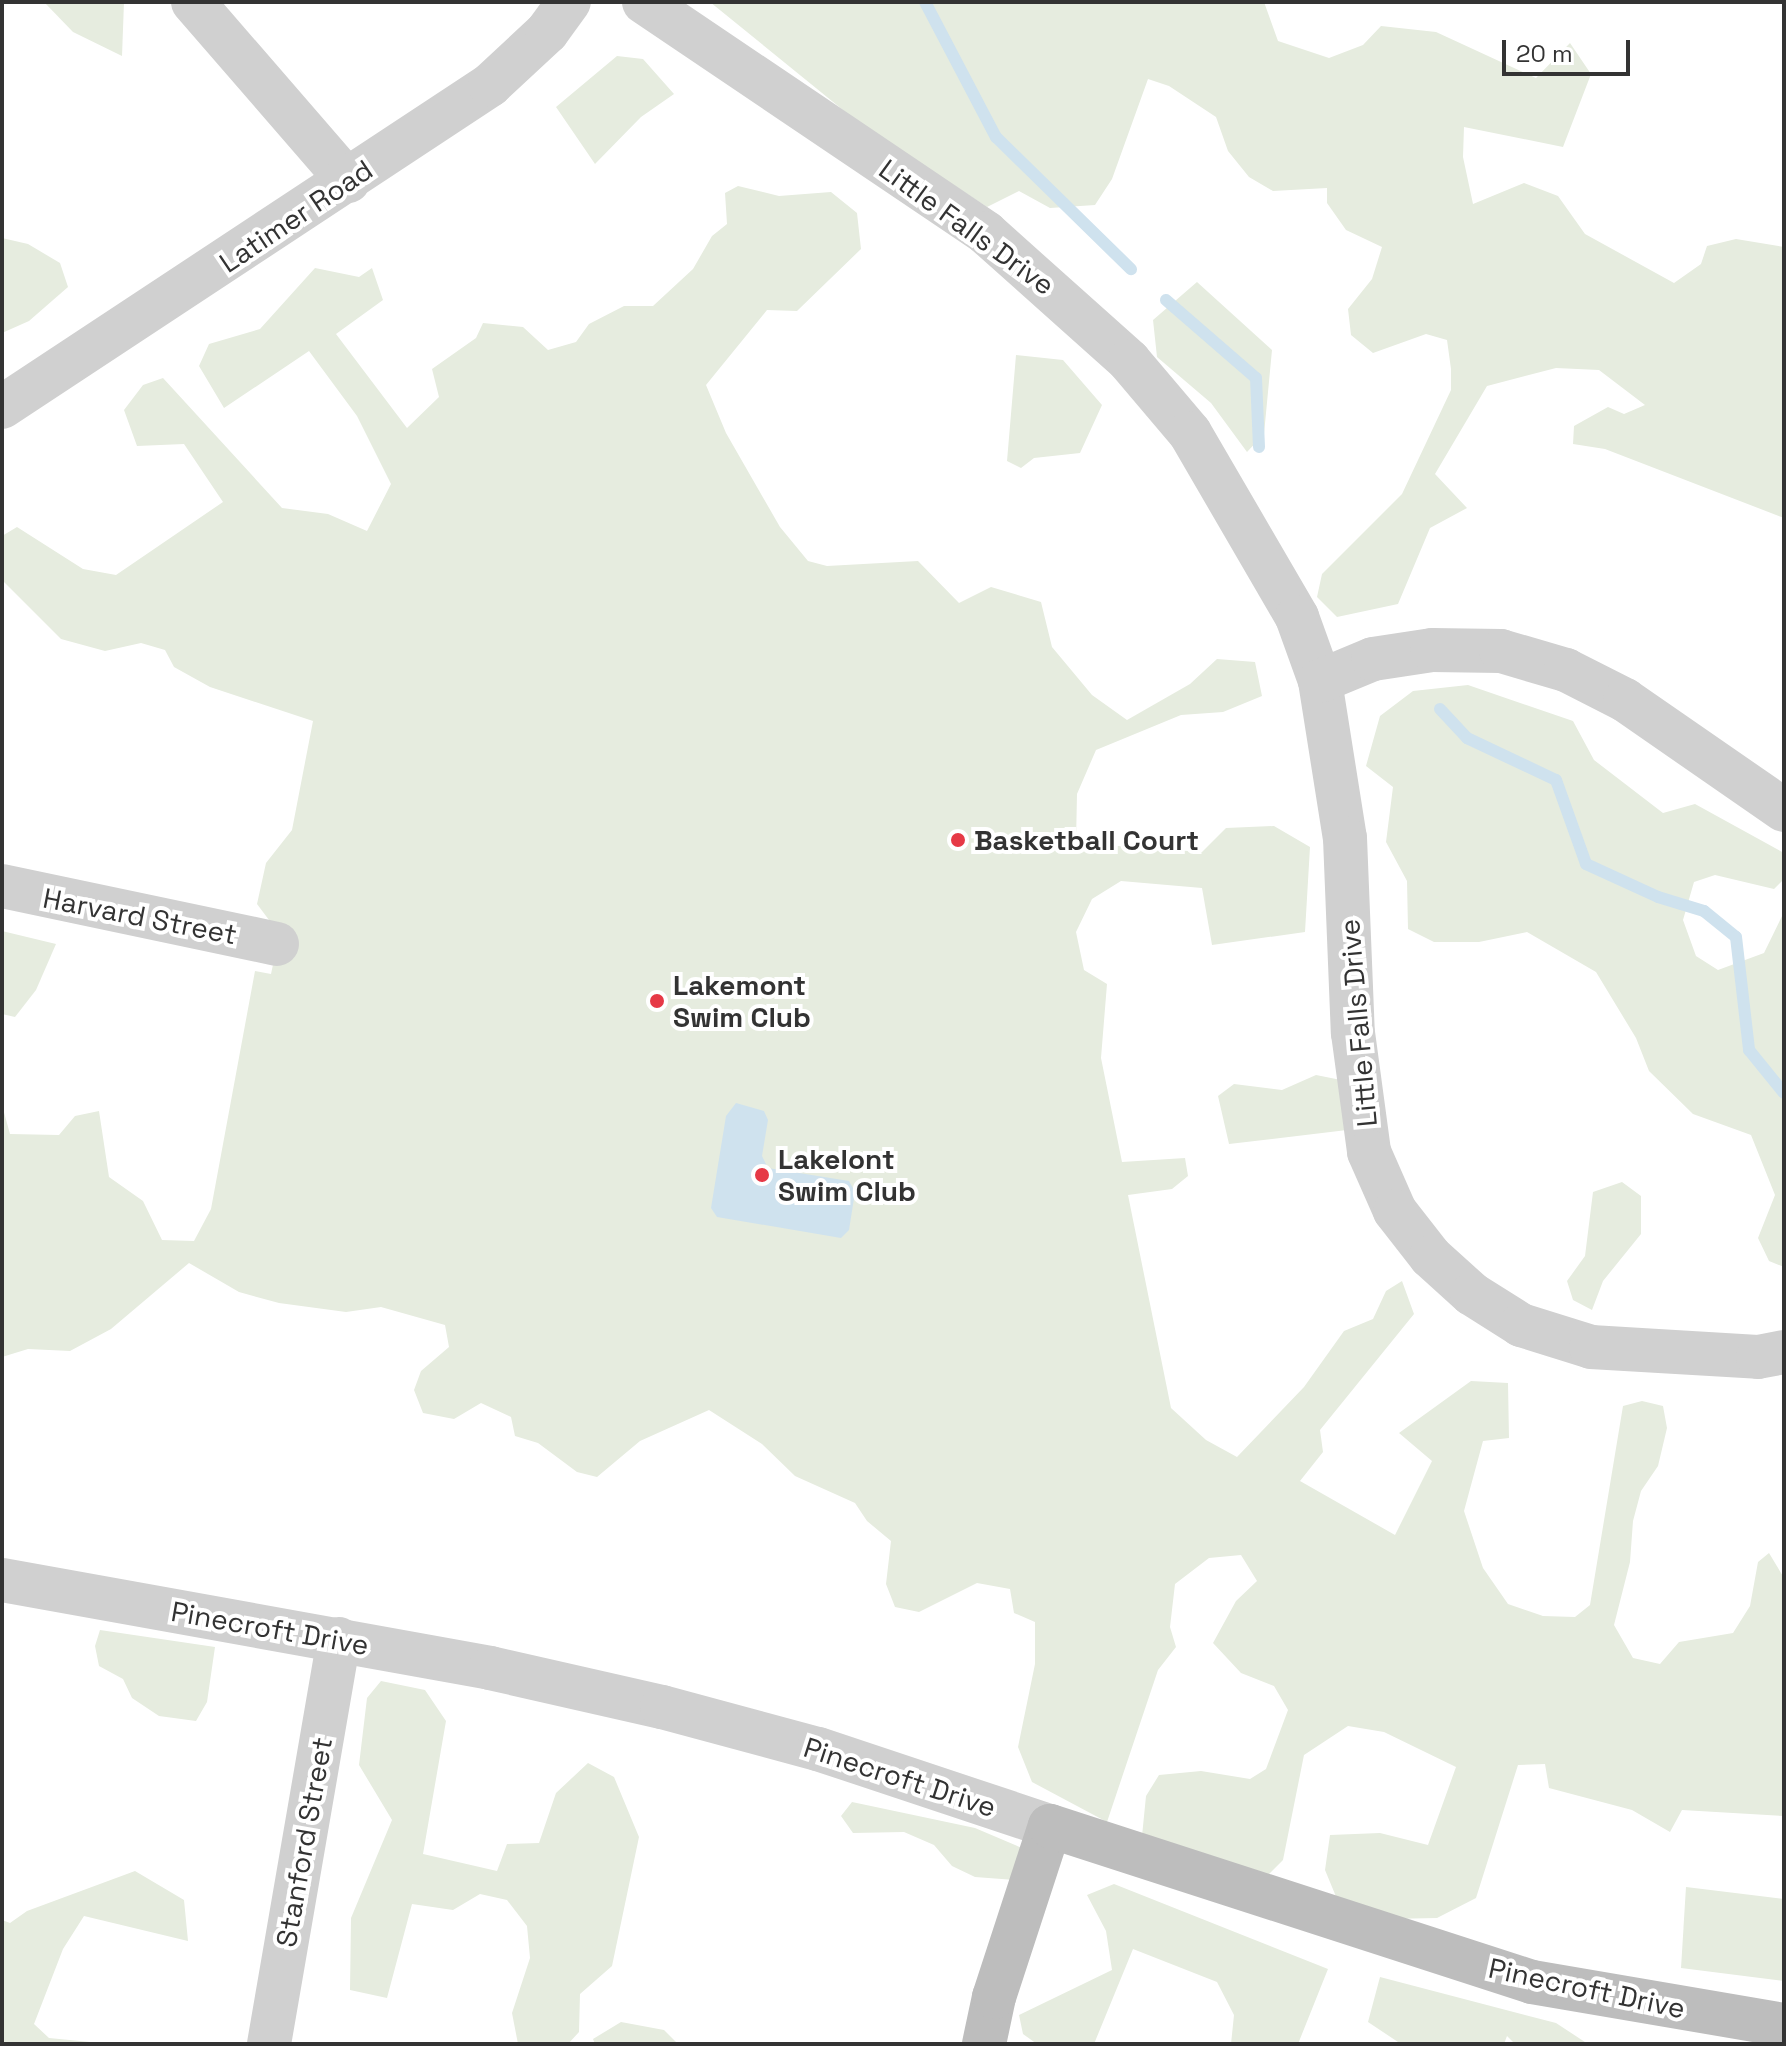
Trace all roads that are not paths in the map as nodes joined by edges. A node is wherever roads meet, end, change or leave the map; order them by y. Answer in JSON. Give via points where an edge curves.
{"nodes":[{"id":1,"x":193,"y":2,"type":"edge"},
{"id":2,"x":569,"y":2,"type":"edge"},
{"id":3,"x":644,"y":2,"type":"edge"},
{"id":4,"x":348,"y":181,"type":"junction"},
{"id":5,"x":2,"y":407,"type":"edge"},
{"id":6,"x":1320,"y":681,"type":"junction"},
{"id":7,"x":1784,"y":810,"type":"edge"},
{"id":8,"x":2,"y":886,"type":"edge"},
{"id":9,"x":277,"y":944,"type":"dead end"},
{"id":10,"x":1784,"y":1352,"type":"edge"},
{"id":11,"x":2,"y":1580,"type":"edge"},
{"id":12,"x":339,"y":1639,"type":"junction"},
{"id":13,"x":1050,"y":1826,"type":"junction"},
{"id":14,"x":1784,"y":2025,"type":"edge"},
{"id":15,"x":269,"y":2044,"type":"edge"},
{"id":16,"x":984,"y":2044,"type":"edge"}],
"edges":[{"from":1,"to":4,"type":"street"},
{"from":2,"to":4,"type":"street","name":"Latimer Road","via":[[547,32],[490,85]]},
{"from":3,"to":6,"type":"street","name":"Little Falls Drive","via":[[986,233],[1129,361],[1190,433],[1249,531],[1297,617]]},
{"from":4,"to":5,"type":"street","name":"Latimer Road"},
{"from":6,"to":7,"type":"street","via":[[1373,659],[1432,650],[1514,655],[1566,670],[1625,700]]},
{"from":6,"to":10,"type":"street","name":"Little Falls Drive","via":[[1345,838],[1359,1093],[1369,1152],[1395,1211],[1431,1257],[1472,1294],[1521,1325],[1591,1347],[1758,1357]]},
{"from":8,"to":9,"type":"street","name":"Harvard Street"},
{"from":11,"to":12,"type":"street","name":"Pinecroft Drive"},
{"from":12,"to":13,"type":"street","name":"Pinecroft Drive","via":[[662,1707],[818,1749]]},
{"from":12,"to":15,"type":"street","name":"Stanford Street"},
{"from":13,"to":14,"type":"street","name":"Pinecroft Drive","via":[[1532,1982]]},
{"from":13,"to":16,"type":"street","via":[[994,1997]]}]}
